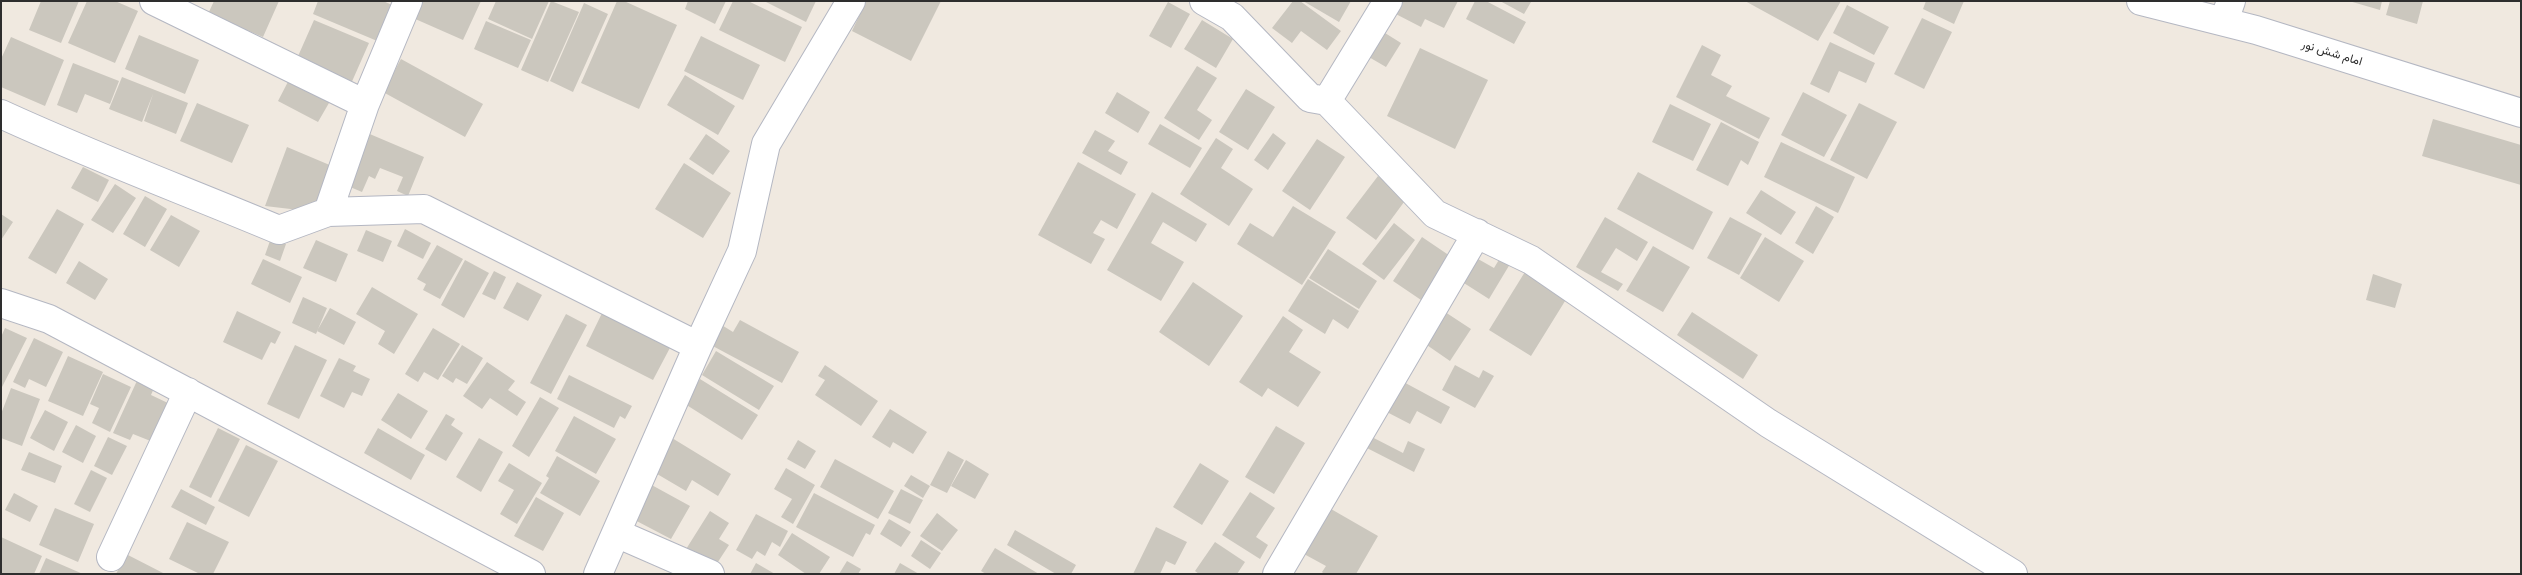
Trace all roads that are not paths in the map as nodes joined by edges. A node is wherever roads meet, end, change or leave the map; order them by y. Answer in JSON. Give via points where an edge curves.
{"nodes":[{"id":1,"x":154,"y":1,"type":"edge"},
{"id":2,"x":408,"y":1,"type":"edge"},
{"id":3,"x":851,"y":1,"type":"edge"},
{"id":4,"x":1204,"y":1,"type":"edge"},
{"id":5,"x":1388,"y":1,"type":"edge"},
{"id":6,"x":2141,"y":1,"type":"edge"},
{"id":7,"x":2228,"y":11,"type":"edge"},
{"id":8,"x":1327,"y":101,"type":"junction"},
{"id":9,"x":365,"y":104,"type":"junction"},
{"id":10,"x":2521,"y":113,"type":"edge"},
{"id":11,"x":1,"y":114,"type":"edge"},
{"id":12,"x":328,"y":212,"type":"junction"},
{"id":13,"x":1477,"y":234,"type":"junction"},
{"id":14,"x":1,"y":303,"type":"edge"},
{"id":15,"x":698,"y":346,"type":"junction"},
{"id":16,"x":188,"y":392,"type":"junction"},
{"id":17,"x":616,"y":533,"type":"junction"},
{"id":18,"x":111,"y":557,"type":"dead end"},
{"id":19,"x":531,"y":574,"type":"edge"},
{"id":20,"x":598,"y":574,"type":"edge"},
{"id":21,"x":710,"y":574,"type":"edge"},
{"id":22,"x":1277,"y":574,"type":"edge"},
{"id":23,"x":2013,"y":574,"type":"edge"}],
"edges":[{"from":1,"to":9,"type":"street"},
{"from":2,"to":9,"type":"street"},
{"from":3,"to":15,"type":"street","via":[[766,144],[742,251]]},
{"from":4,"to":8,"type":"street","via":[[1232,17],[1310,98]]},
{"from":5,"to":8,"type":"street"},
{"from":6,"to":7,"type":"street","name":"امام شش نور"},
{"from":7,"to":10,"type":"street","name":"امام شش نور"},
{"from":8,"to":13,"type":"street","via":[[1435,214]]},
{"from":9,"to":12,"type":"street"},
{"from":11,"to":12,"type":"street","via":[[68,145],[279,230]]},
{"from":12,"to":15,"type":"street","via":[[424,209]]},
{"from":13,"to":22,"type":"street"},
{"from":13,"to":23,"type":"street","via":[[1531,260],[1768,424]]},
{"from":14,"to":16,"type":"street","via":[[49,318]]},
{"from":15,"to":17,"type":"street"},
{"from":16,"to":18,"type":"street"},
{"from":16,"to":19,"type":"street"},
{"from":17,"to":20,"type":"street"},
{"from":17,"to":21,"type":"street"}]}
